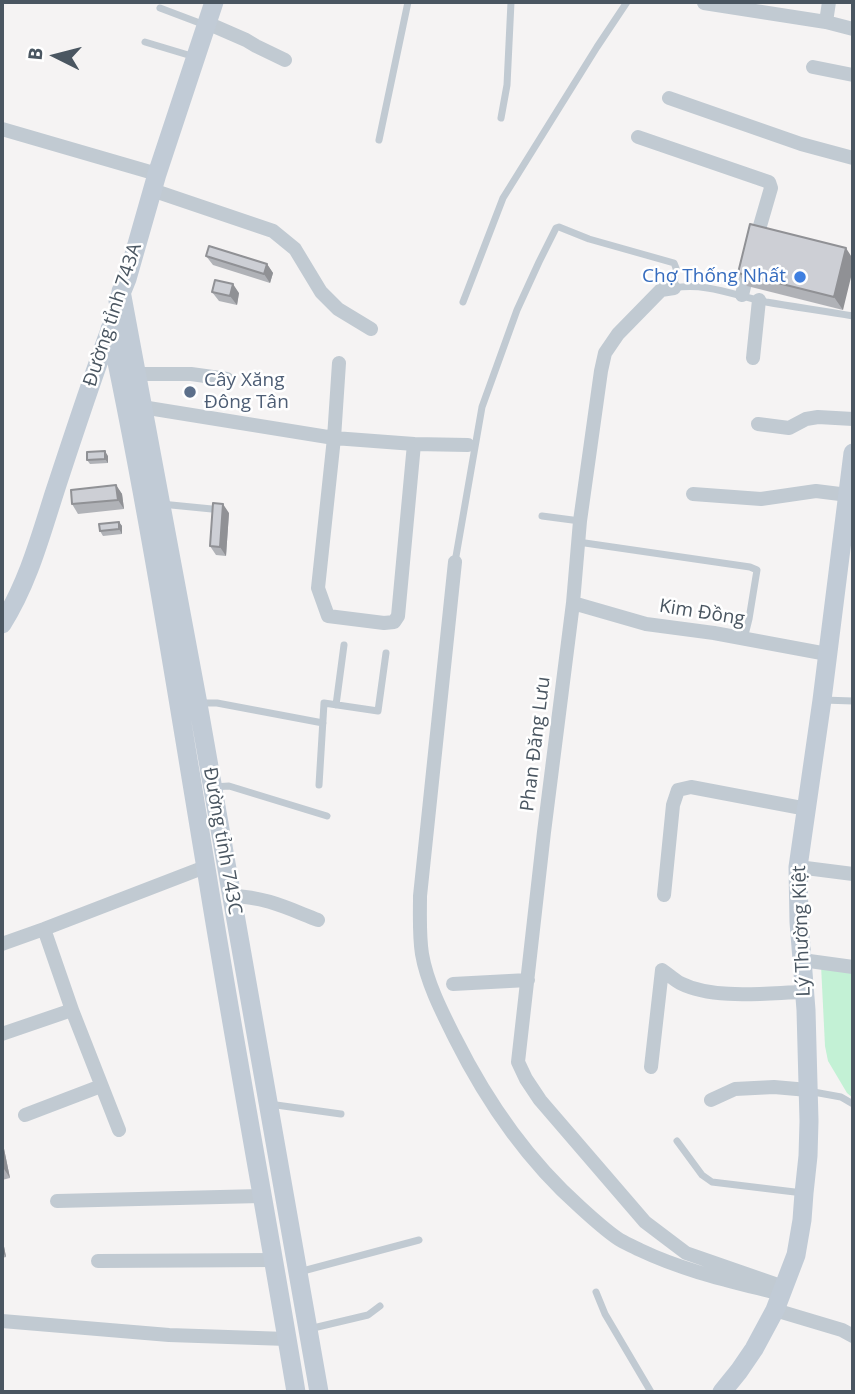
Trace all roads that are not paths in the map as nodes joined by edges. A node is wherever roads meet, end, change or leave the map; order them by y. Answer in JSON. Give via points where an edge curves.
{"nodes":[{"id":1,"x":214,"y":2,"type":"edge"},
{"id":2,"x":408,"y":2,"type":"edge"},
{"id":3,"x":511,"y":2,"type":"edge"},
{"id":4,"x":627,"y":2,"type":"edge"},
{"id":5,"x":701,"y":2,"type":"edge"},
{"id":6,"x":829,"y":2,"type":"edge"},
{"id":7,"x":753,"y":6,"type":"edge"},
{"id":8,"x":160,"y":8,"type":"dead end"},
{"id":9,"x":826,"y":22,"type":"junction"},
{"id":10,"x":206,"y":24,"type":"junction"},
{"id":11,"x":853,"y":29,"type":"edge"},
{"id":12,"x":145,"y":41,"type":"dead end"},
{"id":13,"x":196,"y":57,"type":"junction"},
{"id":14,"x":285,"y":60,"type":"dead end"},
{"id":15,"x":813,"y":67,"type":"dead end"},
{"id":16,"x":853,"y":75,"type":"edge"},
{"id":17,"x":669,"y":98,"type":"dead end"},
{"id":18,"x":500,"y":118,"type":"dead end"},
{"id":19,"x":2,"y":129,"type":"edge"},
{"id":20,"x":638,"y":137,"type":"dead end"},
{"id":21,"x":379,"y":141,"type":"dead end"},
{"id":22,"x":853,"y":159,"type":"edge"},
{"id":23,"x":155,"y":182,"type":"junction"},
{"id":24,"x":674,"y":288,"type":"junction"},
{"id":25,"x":121,"y":291,"type":"junction"},
{"id":26,"x":742,"y":295,"type":"junction"},
{"id":27,"x":759,"y":300,"type":"junction"},
{"id":28,"x":463,"y":302,"type":"dead end"},
{"id":29,"x":853,"y":316,"type":"edge"},
{"id":30,"x":110,"y":329,"type":"junction"},
{"id":31,"x":371,"y":329,"type":"dead end"},
{"id":32,"x":753,"y":358,"type":"dead end"},
{"id":33,"x":339,"y":363,"type":"dead end"},
{"id":34,"x":130,"y":369,"type":"junction"},
{"id":35,"x":92,"y":379,"type":"junction"},
{"id":36,"x":228,"y":379,"type":"dead end"},
{"id":37,"x":142,"y":407,"type":"junction"},
{"id":38,"x":853,"y":419,"type":"edge"},
{"id":39,"x":758,"y":424,"type":"dead end"},
{"id":40,"x":334,"y":438,"type":"junction"},
{"id":41,"x":414,"y":444,"type":"junction"},
{"id":42,"x":468,"y":445,"type":"dead end"},
{"id":43,"x":853,"y":453,"type":"edge"},
{"id":44,"x":693,"y":494,"type":"dead end"},
{"id":45,"x":848,"y":495,"type":"junction"},
{"id":46,"x":160,"y":504,"type":"junction"},
{"id":47,"x":224,"y":510,"type":"edge"},
{"id":48,"x":542,"y":516,"type":"dead end"},
{"id":49,"x":580,"y":521,"type":"junction"},
{"id":50,"x":578,"y":542,"type":"junction"},
{"id":51,"x":455,"y":562,"type":"joint"},
{"id":52,"x":573,"y":603,"type":"junction"},
{"id":53,"x":2,"y":624,"type":"edge"},
{"id":54,"x":744,"y":639,"type":"junction"},
{"id":55,"x":344,"y":645,"type":"dead end"},
{"id":56,"x":386,"y":653,"type":"dead end"},
{"id":57,"x":827,"y":654,"type":"junction"},
{"id":58,"x":822,"y":700,"type":"junction"},
{"id":59,"x":853,"y":701,"type":"edge"},
{"id":60,"x":198,"y":704,"type":"junction"},
{"id":61,"x":336,"y":705,"type":"junction"},
{"id":62,"x":323,"y":723,"type":"junction"},
{"id":63,"x":318,"y":785,"type":"dead end"},
{"id":64,"x":212,"y":787,"type":"junction"},
{"id":65,"x":807,"y":810,"type":"junction"},
{"id":66,"x":327,"y":816,"type":"dead end"},
{"id":67,"x":205,"y":867,"type":"junction"},
{"id":68,"x":798,"y":867,"type":"junction"},
{"id":69,"x":853,"y":874,"type":"edge"},
{"id":70,"x":664,"y":895,"type":"dead end"},
{"id":71,"x":232,"y":896,"type":"junction"},
{"id":72,"x":318,"y":920,"type":"dead end"},
{"id":73,"x":44,"y":929,"type":"junction"},
{"id":74,"x":2,"y":944,"type":"edge"},
{"id":75,"x":802,"y":960,"type":"junction"},
{"id":76,"x":853,"y":967,"type":"edge"},
{"id":77,"x":528,"y":980,"type":"junction"},
{"id":78,"x":453,"y":984,"type":"dead end"},
{"id":79,"x":803,"y":992,"type":"junction"},
{"id":80,"x":72,"y":1010,"type":"junction"},
{"id":81,"x":2,"y":1034,"type":"edge"},
{"id":82,"x":651,"y":1067,"type":"dead end"},
{"id":83,"x":101,"y":1086,"type":"junction"},
{"id":84,"x":808,"y":1090,"type":"junction"},
{"id":85,"x":711,"y":1100,"type":"dead end"},
{"id":86,"x":269,"y":1104,"type":"junction"},
{"id":87,"x":853,"y":1104,"type":"edge"},
{"id":88,"x":341,"y":1114,"type":"dead end"},
{"id":89,"x":25,"y":1115,"type":"dead end"},
{"id":90,"x":119,"y":1130,"type":"dead end"},
{"id":91,"x":677,"y":1141,"type":"dead end"},
{"id":92,"x":804,"y":1193,"type":"junction"},
{"id":93,"x":261,"y":1196,"type":"junction"},
{"id":94,"x":57,"y":1201,"type":"dead end"},
{"id":95,"x":419,"y":1240,"type":"dead end"},
{"id":96,"x":274,"y":1260,"type":"junction"},
{"id":97,"x":98,"y":1261,"type":"dead end"},
{"id":98,"x":298,"y":1272,"type":"junction"},
{"id":99,"x":596,"y":1292,"type":"dead end"},
{"id":100,"x":780,"y":1297,"type":"junction"},
{"id":101,"x":380,"y":1306,"type":"dead end"},
{"id":102,"x":2,"y":1321,"type":"edge"},
{"id":103,"x":308,"y":1329,"type":"junction"},
{"id":104,"x":853,"y":1336,"type":"edge"},
{"id":105,"x":287,"y":1339,"type":"junction"},
{"id":106,"x":296,"y":1392,"type":"edge"},
{"id":107,"x":319,"y":1392,"type":"edge"},
{"id":108,"x":651,"y":1392,"type":"edge"},
{"id":109,"x":722,"y":1392,"type":"edge"}],
"edges":[{"from":1,"to":10,"type":"main road","name":"Đường tỉnh 743A"},
{"from":2,"to":21,"type":"lane"},
{"from":3,"to":18,"type":"lane","via":[[508,85]]},
{"from":4,"to":28,"type":"lane","via":[[503,198]]},
{"from":5,"to":7,"type":"street"},
{"from":6,"to":9,"type":"street"},
{"from":7,"to":9,"type":"street"},
{"from":8,"to":10,"type":"lane"},
{"from":9,"to":11,"type":"street"},
{"from":10,"to":13,"type":"main road","name":"Đường tỉnh 743A"},
{"from":10,"to":14,"type":"street"},
{"from":12,"to":13,"type":"lane"},
{"from":13,"to":23,"type":"main road","name":"Đường tỉnh 743A"},
{"from":15,"to":16,"type":"street"},
{"from":17,"to":22,"type":"street"},
{"from":19,"to":23,"type":"street"},
{"from":20,"to":26,"type":"street","via":[[770,183]]},
{"from":23,"to":25,"type":"main road","name":"Đường tỉnh 743A"},
{"from":23,"to":31,"type":"street","via":[[273,232],[295,249],[321,292],[338,309]]},
{"from":24,"to":26,"type":"lane","via":[[689,285]]},
{"from":24,"to":49,"type":"street","name":"Phan Đăng Lưu","via":[[661,290],[605,353]]},
{"from":24,"to":51,"type":"lane","via":[[672,261],[559,227],[554,230],[517,310],[482,407]]},
{"from":25,"to":30,"type":"main road","name":"Đường tỉnh 743A"},
{"from":25,"to":34,"type":"main road","name":"Đường tỉnh 743C"},
{"from":26,"to":27,"type":"lane"},
{"from":27,"to":29,"type":"lane"},
{"from":27,"to":32,"type":"street"},
{"from":30,"to":34,"type":"main road","name":"Đường tỉnh 743C"},
{"from":30,"to":35,"type":"main road","name":"Đường tỉnh 743A"},
{"from":33,"to":40,"type":"street"},
{"from":34,"to":35,"type":"main road"},
{"from":34,"to":36,"type":"street"},
{"from":34,"to":37,"type":"main road","name":"Đường tỉnh 743C"},
{"from":34,"to":67,"type":"main road","name":"Đường tỉnh 743C"},
{"from":35,"to":53,"type":"main road","name":"Đường tỉnh 743A","via":[[38,544]]},
{"from":37,"to":40,"type":"street"},
{"from":37,"to":46,"type":"main road","name":"Đường tỉnh 743C"},
{"from":38,"to":39,"type":"street","via":[[818,417],[789,428]]},
{"from":40,"to":41,"type":"street"},
{"from":40,"to":41,"type":"street","via":[[318,588],[328,616],[384,623],[394,622],[398,616]]},
{"from":41,"to":42,"type":"street"},
{"from":43,"to":45,"type":"main road","name":"Lý Thường Kiệt"},
{"from":44,"to":45,"type":"street","via":[[761,499],[816,491]]},
{"from":45,"to":57,"type":"main road","name":"Lý Thường Kiệt"},
{"from":46,"to":47,"type":"lane"},
{"from":46,"to":60,"type":"main road","name":"Đường tỉnh 743C"},
{"from":48,"to":49,"type":"lane"},
{"from":49,"to":50,"type":"street","name":"Phan Đăng Lưu"},
{"from":50,"to":52,"type":"street","name":"Phan Đăng Lưu"},
{"from":50,"to":54,"type":"lane","via":[[757,570]]},
{"from":51,"to":100,"type":"street","via":[[420,934],[447,1024],[474,1076],[530,1158],[604,1228],[664,1261]]},
{"from":52,"to":54,"type":"street","name":"Kim Đồng","via":[[646,624]]},
{"from":52,"to":77,"type":"street","name":"Phan Đăng Lưu"},
{"from":54,"to":57,"type":"street","name":"Kim Đồng"},
{"from":55,"to":61,"type":"lane"},
{"from":56,"to":61,"type":"lane","via":[[379,711]]},
{"from":57,"to":58,"type":"main road","name":"Lý Thường Kiệt"},
{"from":58,"to":59,"type":"lane"},
{"from":58,"to":65,"type":"main road","name":"Lý Thường Kiệt"},
{"from":60,"to":62,"type":"lane","via":[[218,702]]},
{"from":60,"to":64,"type":"main road","name":"Đường tỉnh 743C"},
{"from":61,"to":62,"type":"lane","via":[[324,704]]},
{"from":62,"to":63,"type":"lane"},
{"from":64,"to":66,"type":"lane","via":[[229,786]]},
{"from":64,"to":71,"type":"main road","name":"Đường tỉnh 743C"},
{"from":65,"to":68,"type":"main road","name":"Lý Thường Kiệt"},
{"from":65,"to":70,"type":"street","via":[[691,786],[678,790]]},
{"from":67,"to":73,"type":"street"},
{"from":67,"to":93,"type":"main road","name":"Đường tỉnh 743C"},
{"from":68,"to":69,"type":"street"},
{"from":68,"to":75,"type":"main road","name":"Lý Thường Kiệt"},
{"from":71,"to":72,"type":"street","via":[[268,901]]},
{"from":71,"to":86,"type":"main road","name":"Đường tỉnh 743C"},
{"from":73,"to":74,"type":"street"},
{"from":73,"to":80,"type":"street"},
{"from":75,"to":76,"type":"street"},
{"from":75,"to":79,"type":"main road","name":"Lý Thường Kiệt"},
{"from":77,"to":78,"type":"street"},
{"from":77,"to":100,"type":"street","name":"Phan Đăng Lưu","via":[[519,1062],[526,1079],[560,1124],[645,1222],[686,1253]]},
{"from":79,"to":82,"type":"street","via":[[713,993],[680,983],[662,970]]},
{"from":79,"to":84,"type":"main road","name":"Lý Thường Kiệt"},
{"from":80,"to":81,"type":"street"},
{"from":80,"to":83,"type":"street"},
{"from":83,"to":89,"type":"street"},
{"from":83,"to":90,"type":"street"},
{"from":84,"to":85,"type":"street","via":[[735,1089]]},
{"from":84,"to":87,"type":"lane"},
{"from":84,"to":92,"type":"main road","name":"Lý Thường Kiệt"},
{"from":86,"to":88,"type":"lane"},
{"from":86,"to":98,"type":"main road","name":"Đường tỉnh 743C"},
{"from":91,"to":92,"type":"lane","via":[[712,1182]]},
{"from":92,"to":100,"type":"main road","name":"Lý Thường Kiệt","via":[[796,1255]]},
{"from":93,"to":94,"type":"street"},
{"from":93,"to":96,"type":"main road","name":"Đường tỉnh 743C"},
{"from":95,"to":98,"type":"lane"},
{"from":96,"to":97,"type":"street"},
{"from":96,"to":105,"type":"main road","name":"Đường tỉnh 743C"},
{"from":98,"to":103,"type":"main road","name":"Đường tỉnh 743C"},
{"from":99,"to":108,"type":"lane"},
{"from":100,"to":104,"type":"street"},
{"from":100,"to":109,"type":"main road","name":"Lý Thường Kiệt","via":[[754,1349]]},
{"from":101,"to":103,"type":"lane","via":[[368,1315]]},
{"from":102,"to":105,"type":"street"},
{"from":103,"to":107,"type":"main road","name":"Đường tỉnh 743C"},
{"from":105,"to":106,"type":"main road","name":"Đường tỉnh 743C"}]}
